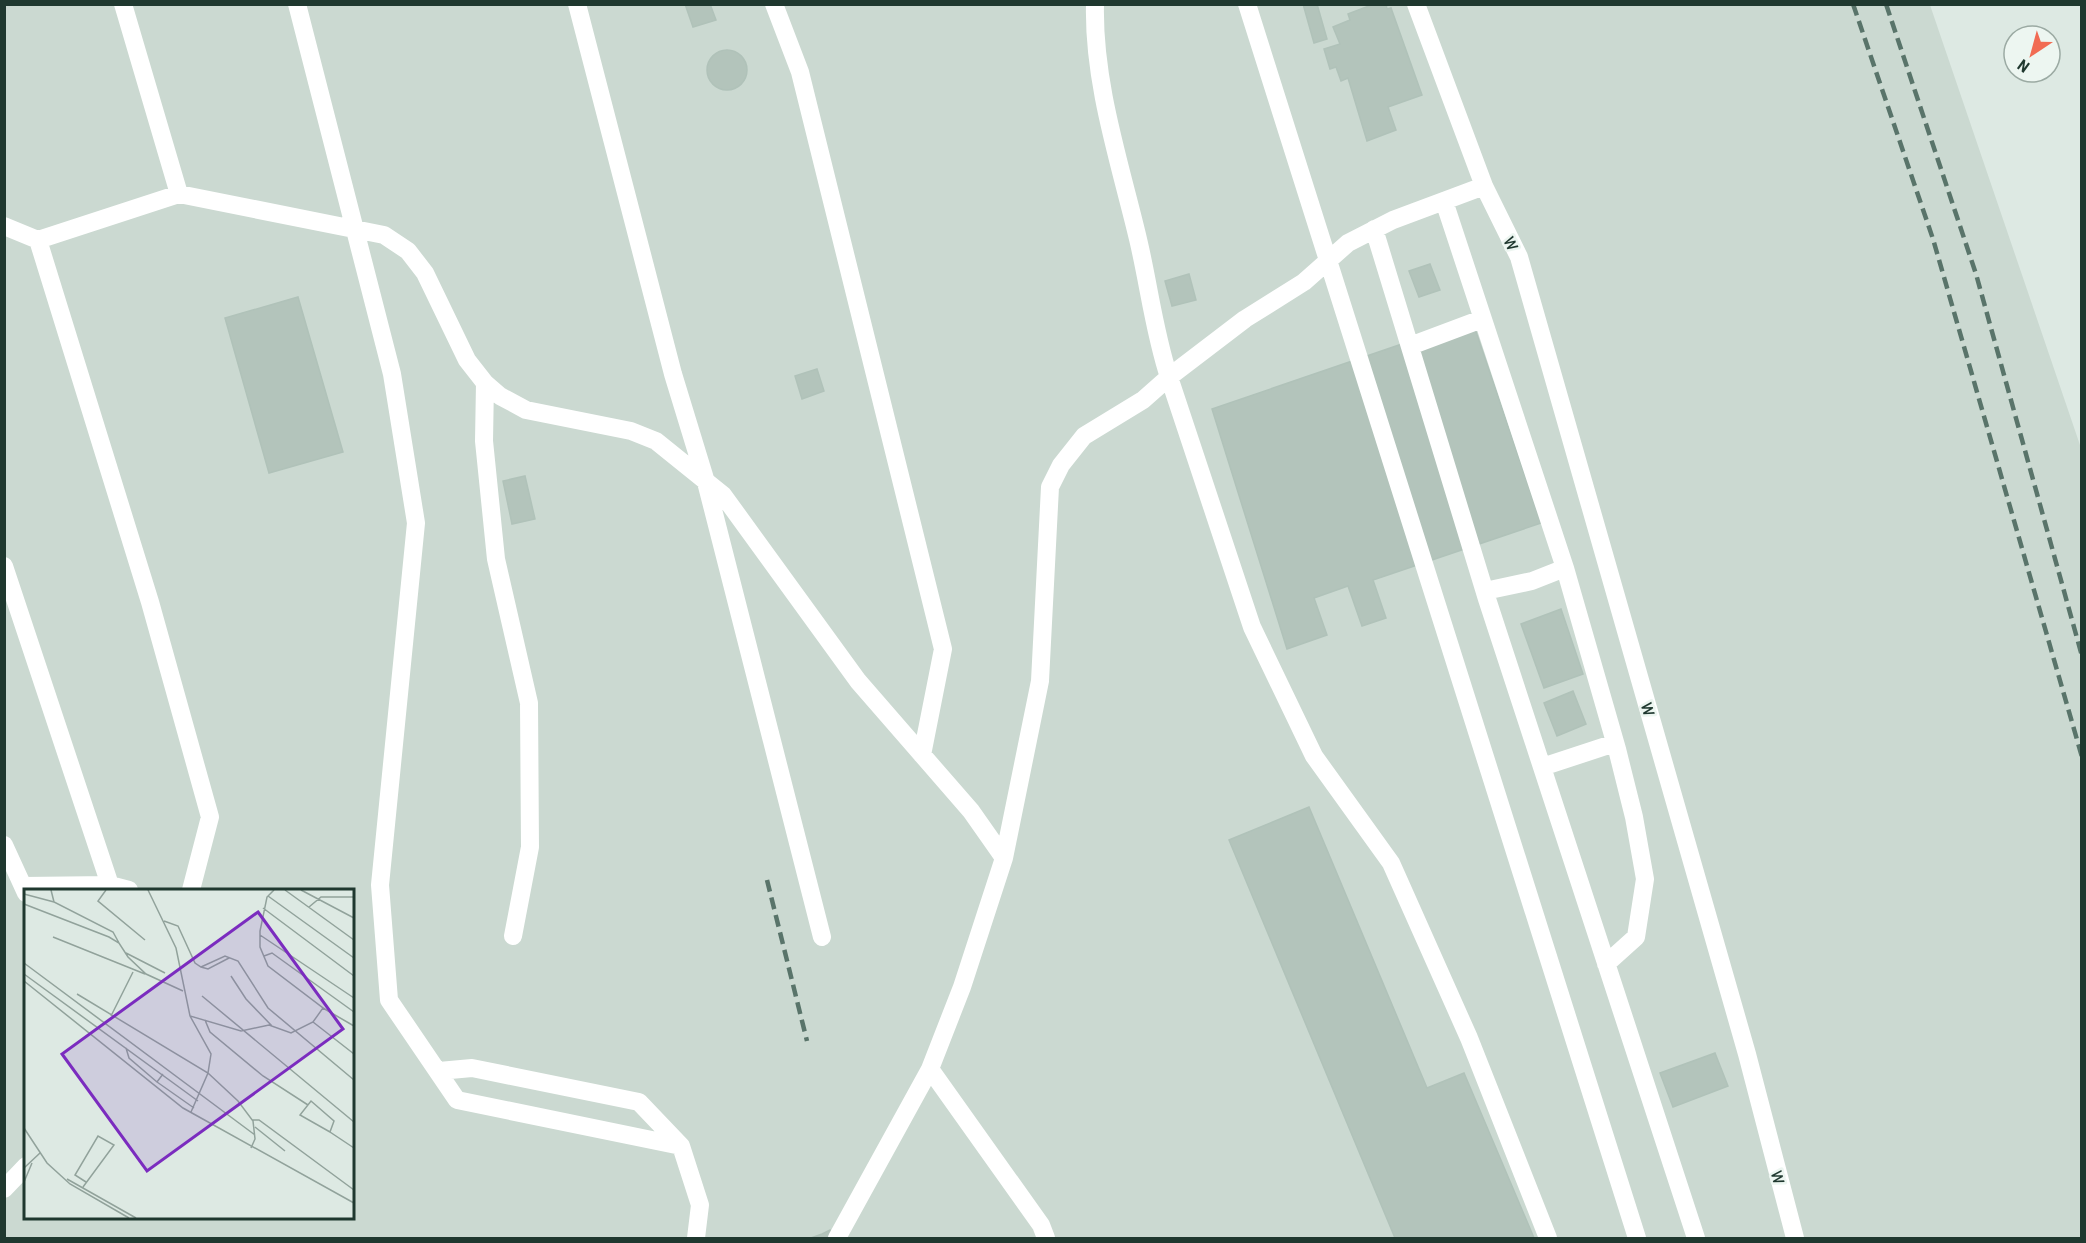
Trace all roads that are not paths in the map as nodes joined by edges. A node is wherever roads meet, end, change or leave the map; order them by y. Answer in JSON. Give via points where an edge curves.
{"nodes":[{"id":1,"x":123,"y":4,"type":"edge"},
{"id":2,"x":297,"y":4,"type":"edge"},
{"id":3,"x":577,"y":4,"type":"edge"},
{"id":4,"x":774,"y":4,"type":"edge"},
{"id":5,"x":1095,"y":4,"type":"edge"},
{"id":6,"x":1248,"y":4,"type":"edge"},
{"id":7,"x":1416,"y":4,"type":"edge"},
{"id":8,"x":1484,"y":186,"type":"junction"},
{"id":9,"x":179,"y":194,"type":"junction"},
{"id":10,"x":1444,"y":201,"type":"junction"},
{"id":11,"x":4,"y":226,"type":"edge"},
{"id":12,"x":353,"y":228,"type":"junction"},
{"id":13,"x":1374,"y":229,"type":"junction"},
{"id":14,"x":38,"y":240,"type":"junction"},
{"id":15,"x":1328,"y":260,"type":"junction"},
{"id":16,"x":1482,"y":319,"type":"junction"},
{"id":17,"x":1410,"y":346,"type":"junction"},
{"id":18,"x":1169,"y":377,"type":"junction"},
{"id":19,"x":485,"y":383,"type":"junction"},
{"id":20,"x":706,"y":482,"type":"junction"},
{"id":21,"x":4,"y":566,"type":"edge"},
{"id":22,"x":1565,"y":568,"type":"junction"},
{"id":23,"x":1485,"y":591,"type":"junction"},
{"id":24,"x":1615,"y":742,"type":"junction"},
{"id":25,"x":922,"y":755,"type":"junction"},
{"id":26,"x":1542,"y":767,"type":"junction"},
{"id":27,"x":4,"y":845,"type":"edge"},
{"id":28,"x":1004,"y":858,"type":"junction"},
{"id":29,"x":110,"y":885,"type":"junction"},
{"id":30,"x":24,"y":889,"type":"edge"},
{"id":31,"x":123,"y":889,"type":"edge"},
{"id":32,"x":192,"y":889,"type":"edge"},
{"id":33,"x":513,"y":936,"type":"dead end"},
{"id":34,"x":822,"y":937,"type":"dead end"},
{"id":35,"x":1606,"y":964,"type":"junction"},
{"id":36,"x":930,"y":1069,"type":"junction"},
{"id":37,"x":440,"y":1071,"type":"junction"},
{"id":38,"x":681,"y":1146,"type":"junction"},
{"id":39,"x":24,"y":1168,"type":"edge"},
{"id":40,"x":4,"y":1189,"type":"edge"},
{"id":41,"x":696,"y":1239,"type":"edge"},
{"id":42,"x":837,"y":1239,"type":"edge"},
{"id":43,"x":1046,"y":1239,"type":"edge"},
{"id":44,"x":1548,"y":1239,"type":"edge"},
{"id":45,"x":1637,"y":1239,"type":"edge"},
{"id":46,"x":1696,"y":1239,"type":"edge"},
{"id":47,"x":1795,"y":1239,"type":"edge"}],
"edges":[{"from":1,"to":9,"type":"lane"},
{"from":2,"to":12,"type":"lane"},
{"from":3,"to":20,"type":"lane","via":[[673,374]]},
{"from":4,"to":25,"type":"lane","via":[[800,72],[943,649]]},
{"from":5,"to":18,"type":"lane","via":[[1094,28],[1102,86],[1144,265],[1156,338]]},
{"from":6,"to":15,"type":"lane"},
{"from":7,"to":8,"type":"lane","name":"w"},
{"from":8,"to":10,"type":"lane"},
{"from":8,"to":47,"type":"lane","name":"w","via":[[1519,257],[1744,1043]]},
{"from":9,"to":12,"type":"lane"},
{"from":9,"to":14,"type":"lane"},
{"from":10,"to":13,"type":"lane"},
{"from":10,"to":16,"type":"lane"},
{"from":11,"to":14,"type":"lane"},
{"from":12,"to":19,"type":"lane","via":[[384,234],[408,251],[425,273],[467,360]]},
{"from":12,"to":37,"type":"lane","via":[[392,374],[416,523],[381,885],[389,1000]]},
{"from":13,"to":15,"type":"lane"},
{"from":13,"to":17,"type":"lane"},
{"from":14,"to":32,"type":"lane","via":[[150,602],[210,817]]},
{"from":15,"to":18,"type":"lane","via":[[1304,282],[1245,319]]},
{"from":15,"to":45,"type":"lane"},
{"from":16,"to":17,"type":"lane"},
{"from":16,"to":22,"type":"lane"},
{"from":17,"to":23,"type":"lane"},
{"from":18,"to":28,"type":"lane","via":[[1143,400],[1084,436],[1061,465],[1050,487],[1040,681]]},
{"from":18,"to":44,"type":"lane","via":[[1252,627],[1314,756],[1391,863],[1469,1038]]},
{"from":19,"to":20,"type":"lane","via":[[526,410],[630,431],[656,441]]},
{"from":19,"to":33,"type":"lane","via":[[484,441],[496,559],[529,703],[530,848]]},
{"from":20,"to":25,"type":"lane","via":[[723,495],[858,681]]},
{"from":20,"to":34,"type":"lane"},
{"from":21,"to":29,"type":"lane"},
{"from":22,"to":23,"type":"lane","via":[[1532,581]]},
{"from":22,"to":24,"type":"lane"},
{"from":23,"to":26,"type":"lane"},
{"from":24,"to":26,"type":"lane"},
{"from":24,"to":35,"type":"lane","via":[[1645,879],[1636,938]]},
{"from":25,"to":28,"type":"lane","via":[[971,811]]},
{"from":26,"to":35,"type":"lane"},
{"from":27,"to":30,"type":"lane"},
{"from":28,"to":36,"type":"lane","via":[[962,987]]},
{"from":29,"to":30,"type":"lane"},
{"from":29,"to":31,"type":"lane"},
{"from":35,"to":46,"type":"lane"},
{"from":36,"to":42,"type":"lane"},
{"from":36,"to":43,"type":"lane","via":[[1041,1225]]},
{"from":37,"to":38,"type":"lane","via":[[457,1100]]},
{"from":37,"to":38,"type":"lane","via":[[472,1068],[639,1101]]},
{"from":38,"to":41,"type":"lane","via":[[700,1205]]},
{"from":39,"to":40,"type":"lane"}]}
